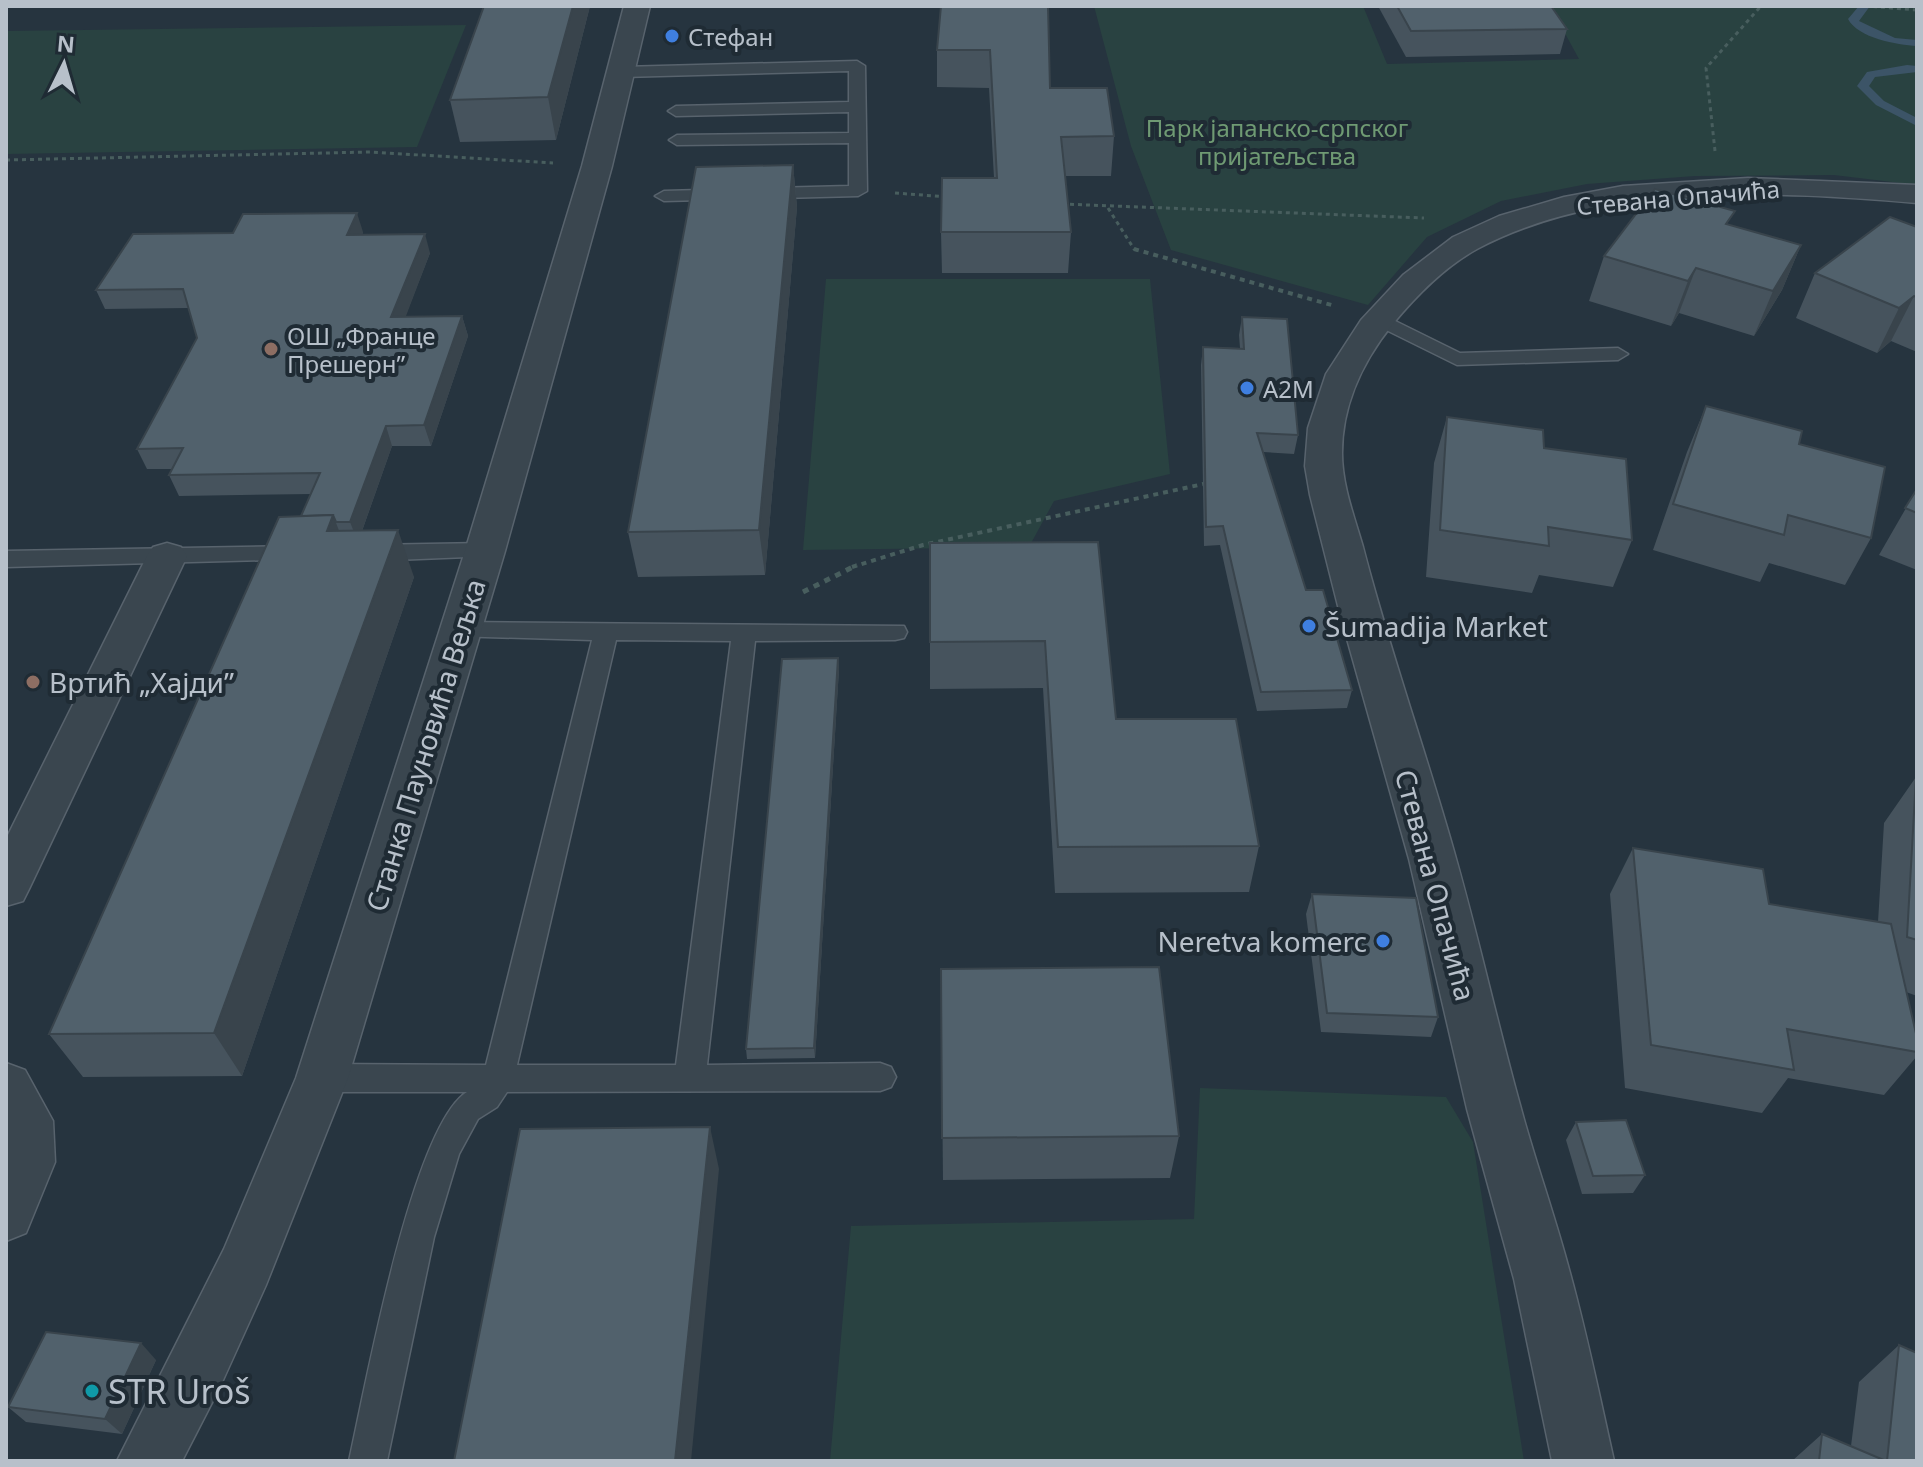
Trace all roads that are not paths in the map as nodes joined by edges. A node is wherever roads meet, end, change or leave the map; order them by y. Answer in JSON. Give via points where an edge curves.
{"nodes":[{"id":1,"x":637,"y":6,"type":"edge"},
{"id":2,"x":622,"y":72,"type":"junction"},
{"id":3,"x":855,"y":107,"type":"junction"},
{"id":4,"x":676,"y":111,"type":"dead end"},
{"id":5,"x":857,"y":138,"type":"junction"},
{"id":6,"x":677,"y":140,"type":"dead end"},
{"id":7,"x":1917,"y":194,"type":"edge"},
{"id":8,"x":664,"y":196,"type":"dead end"},
{"id":9,"x":1379,"y":319,"type":"junction"},
{"id":10,"x":1618,"y":354,"type":"dead end"},
{"id":11,"x":485,"y":551,"type":"junction"},
{"id":12,"x":167,"y":556,"type":"junction"},
{"id":13,"x":6,"y":559,"type":"edge"},
{"id":14,"x":461,"y":630,"type":"junction"},
{"id":15,"x":606,"y":632,"type":"junction"},
{"id":16,"x":895,"y":632,"type":"dead end"},
{"id":17,"x":744,"y":633,"type":"junction"},
{"id":18,"x":6,"y":887,"type":"edge"},
{"id":19,"x":880,"y":1077,"type":"dead end"},
{"id":20,"x":322,"y":1078,"type":"junction"},
{"id":21,"x":690,"y":1079,"type":"junction"},
{"id":22,"x":498,"y":1080,"type":"junction"},
{"id":23,"x":6,"y":1087,"type":"edge"},
{"id":24,"x":6,"y":1214,"type":"edge"},
{"id":25,"x":148,"y":1461,"type":"edge"},
{"id":26,"x":368,"y":1461,"type":"edge"},
{"id":27,"x":1583,"y":1461,"type":"edge"}],
"edges":[{"from":1,"to":2,"type":"street","name":"Станка Пауновића Вељка"},
{"from":2,"to":3,"type":"lane","via":[[857,66]]},
{"from":2,"to":11,"type":"street","name":"Станка Пауновића Вељка"},
{"from":3,"to":4,"type":"lane"},
{"from":3,"to":5,"type":"lane"},
{"from":5,"to":6,"type":"lane"},
{"from":5,"to":8,"type":"lane","via":[[858,191]]},
{"from":7,"to":9,"type":"street","name":"Стевана Опачића","via":[[1818,186],[1718,188],[1566,207],[1466,243],[1416,279]]},
{"from":9,"to":10,"type":"lane","via":[[1457,359]]},
{"from":9,"to":27,"type":"street","name":"Стевана Опачића","via":[[1345,365],[1329,413],[1324,469],[1537,1256]]},
{"from":11,"to":12,"type":"lane"},
{"from":11,"to":14,"type":"street","name":"Станка Пауновића Вељка"},
{"from":12,"to":13,"type":"lane"},
{"from":12,"to":18,"type":"street"},
{"from":14,"to":15,"type":"lane"},
{"from":14,"to":20,"type":"street","name":"Станка Пауновића Вељка"},
{"from":15,"to":17,"type":"lane"},
{"from":15,"to":22,"type":"lane"},
{"from":16,"to":17,"type":"lane"},
{"from":17,"to":21,"type":"lane"},
{"from":19,"to":21,"type":"lane"},
{"from":20,"to":22,"type":"lane"},
{"from":20,"to":25,"type":"street","name":"Станка Пауновића Вељка","via":[[246,1265]]},
{"from":21,"to":22,"type":"lane"},
{"from":22,"to":26,"type":"lane","via":[[486,1097],[467,1109],[444,1150],[417,1237]]},
{"from":23,"to":24,"type":"street","via":[[26,1121],[27,1162]]}]}
